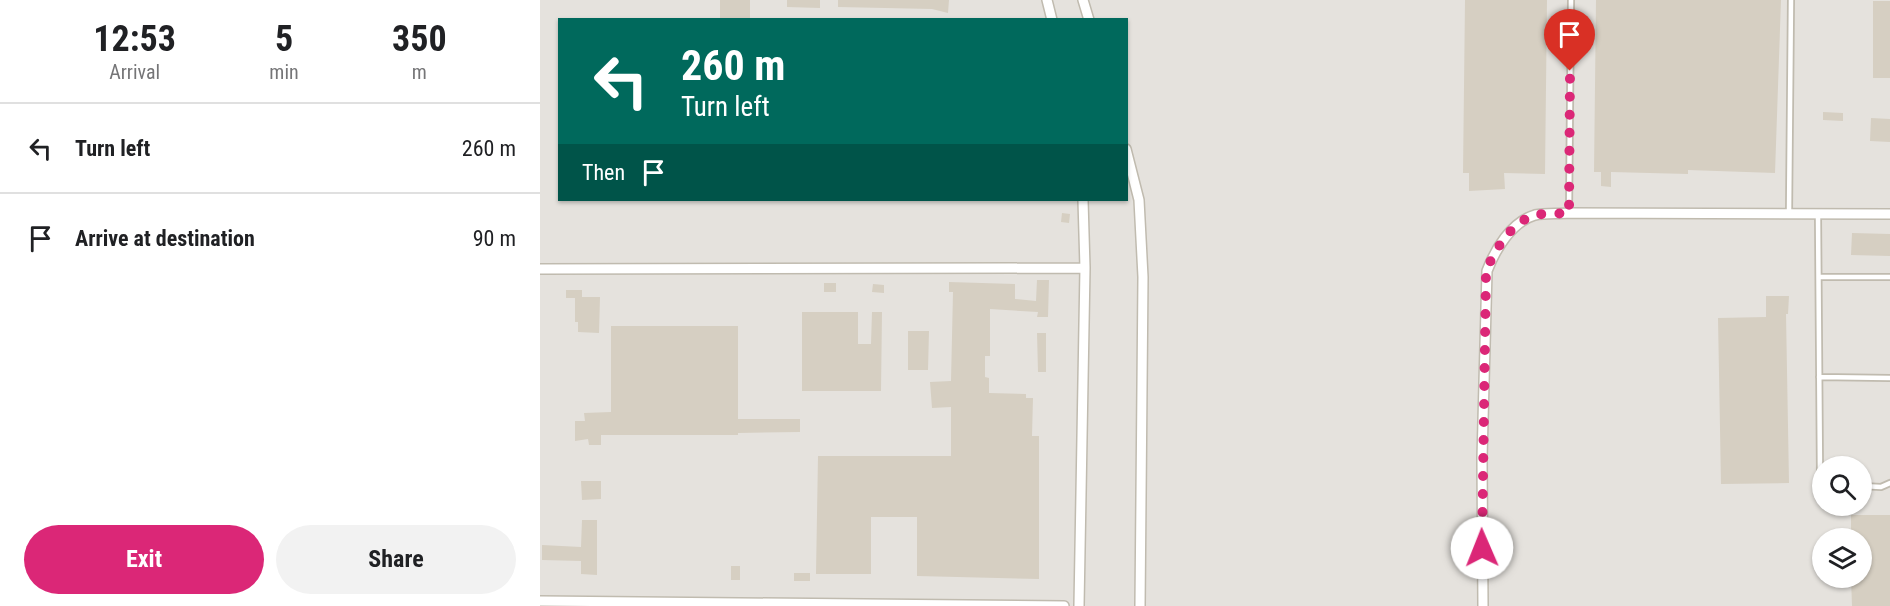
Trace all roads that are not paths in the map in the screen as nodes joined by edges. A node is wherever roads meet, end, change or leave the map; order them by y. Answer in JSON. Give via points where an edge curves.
{"nodes":[{"id":1,"x":1047,"y":0,"type":"edge"},
{"id":2,"x":1083,"y":0,"type":"edge"},
{"id":3,"x":1571,"y":0,"type":"edge"},
{"id":4,"x":1791,"y":0,"type":"edge"},
{"id":5,"x":1052,"y":18,"type":"edge"},
{"id":6,"x":1088,"y":18,"type":"edge"},
{"id":7,"x":1128,"y":157,"type":"edge"},
{"id":8,"x":1083,"y":201,"type":"edge"},
{"id":9,"x":1569,"y":213,"type":"junction"},
{"id":10,"x":1890,"y":214,"type":"edge"},
{"id":11,"x":1789,"y":215,"type":"junction"},
{"id":12,"x":1818,"y":215,"type":"junction"},
{"id":13,"x":1085,"y":268,"type":"junction"},
{"id":14,"x":540,"y":269,"type":"edge"},
{"id":15,"x":1819,"y":277,"type":"junction"},
{"id":16,"x":1890,"y":277,"type":"edge"},
{"id":17,"x":1819,"y":377,"type":"junction"},
{"id":18,"x":1890,"y":378,"type":"edge"},
{"id":19,"x":1820,"y":456,"type":"edge"},
{"id":20,"x":1890,"y":483,"type":"edge"},
{"id":21,"x":1872,"y":487,"type":"edge"},
{"id":22,"x":540,"y":601,"type":"edge"},
{"id":23,"x":555,"y":604,"type":"edge"},
{"id":24,"x":1064,"y":606,"type":"edge"},
{"id":25,"x":1079,"y":606,"type":"edge"},
{"id":26,"x":1140,"y":606,"type":"edge"},
{"id":27,"x":1483,"y":606,"type":"edge"}],
"edges":[{"from":1,"to":5,"type":"street"},
{"from":2,"to":6,"type":"street"},
{"from":3,"to":9,"type":"lane"},
{"from":4,"to":11,"type":"lane"},
{"from":7,"to":26,"type":"street","via":[[1139,200],[1143,277]]},
{"from":8,"to":13,"type":"street"},
{"from":9,"to":11,"type":"street"},
{"from":9,"to":27,"type":"street","via":[[1534,215],[1497,247],[1486,271]]},
{"from":10,"to":12,"type":"street"},
{"from":11,"to":12,"type":"street"},
{"from":12,"to":15,"type":"lane"},
{"from":13,"to":14,"type":"street"},
{"from":13,"to":25,"type":"street"},
{"from":15,"to":16,"type":"lane"},
{"from":15,"to":17,"type":"lane"},
{"from":17,"to":18,"type":"lane"},
{"from":17,"to":19,"type":"lane"},
{"from":20,"to":21,"type":"lane"},
{"from":22,"to":23,"type":"street"},
{"from":23,"to":24,"type":"street"}]}
